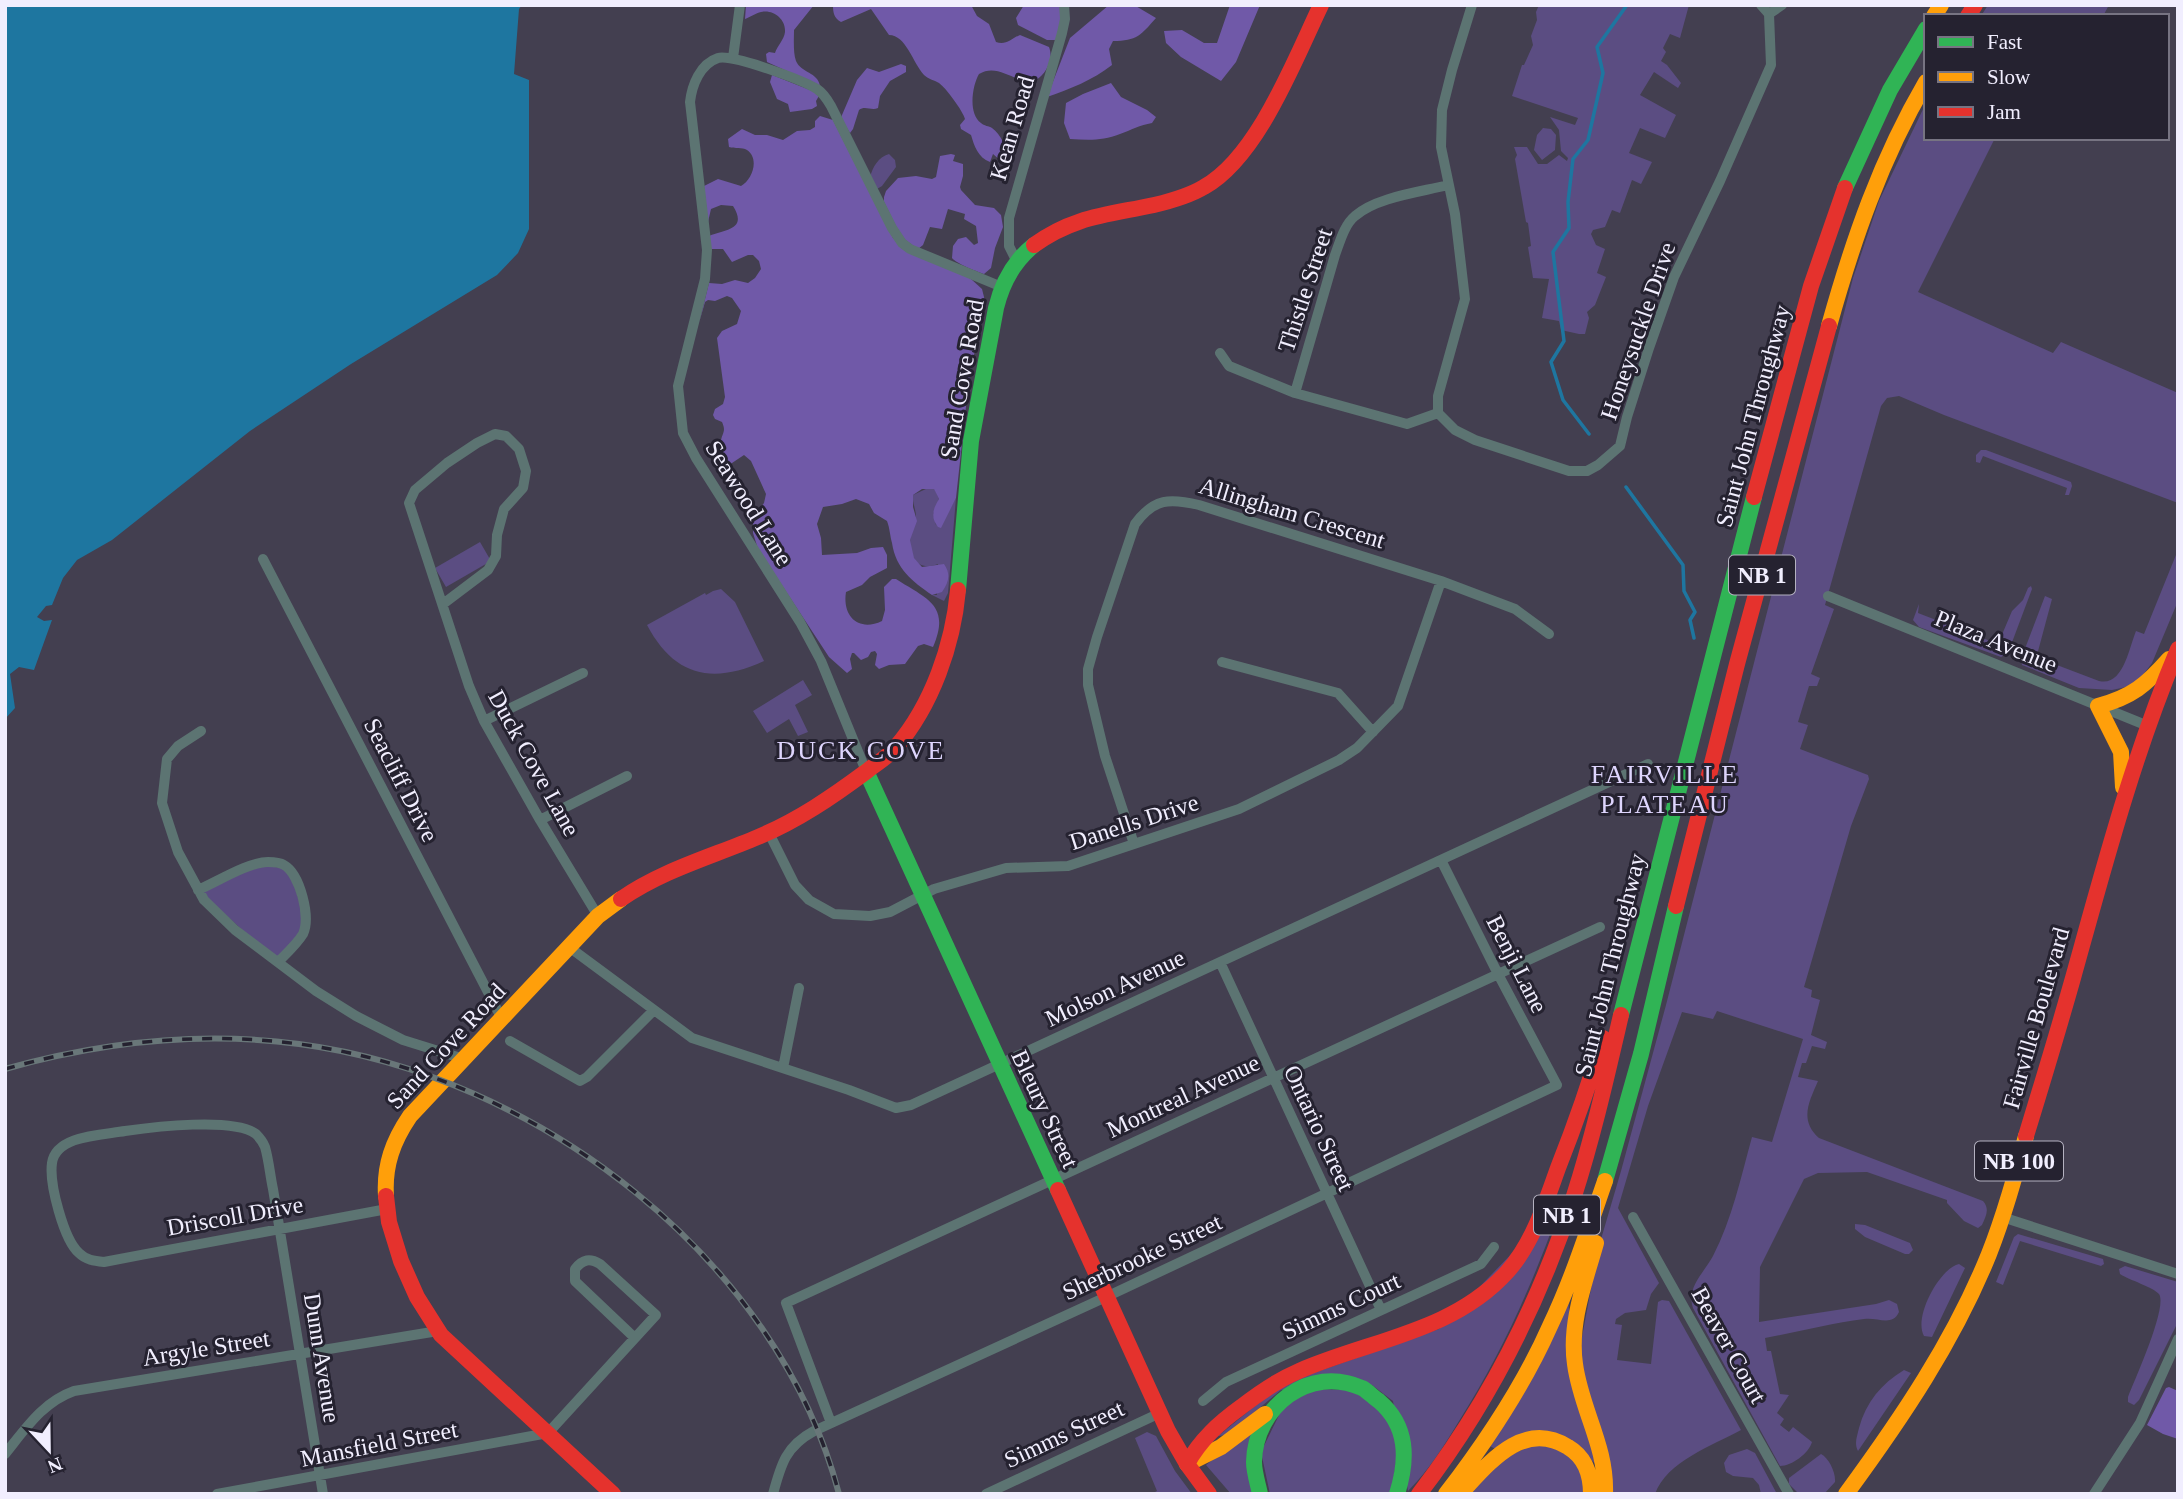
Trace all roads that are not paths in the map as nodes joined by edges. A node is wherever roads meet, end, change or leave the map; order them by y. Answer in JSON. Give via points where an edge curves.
{"nodes":[{"id":1,"x":740,"y":5,"type":"edge"},
{"id":2,"x":1064,"y":5,"type":"edge"},
{"id":3,"x":1321,"y":5,"type":"edge"},
{"id":4,"x":1472,"y":5,"type":"edge"},
{"id":5,"x":1782,"y":5,"type":"edge"},
{"id":6,"x":1765,"y":10,"type":"edge"},
{"id":7,"x":1924,"y":32,"type":"edge"},
{"id":8,"x":733,"y":58,"type":"junction"},
{"id":9,"x":1924,"y":86,"type":"edge"},
{"id":10,"x":1448,"y":185,"type":"junction"},
{"id":11,"x":1017,"y":262,"type":"junction"},
{"id":12,"x":1002,"y":287,"type":"junction"},
{"id":13,"x":1220,"y":353,"type":"dead end"},
{"id":14,"x":1295,"y":393,"type":"junction"},
{"id":15,"x":1438,"y":413,"type":"junction"},
{"id":16,"x":263,"y":559,"type":"dead end"},
{"id":17,"x":1441,"y":581,"type":"junction"},
{"id":18,"x":1828,"y":596,"type":"dead end"},
{"id":19,"x":443,"y":604,"type":"junction"},
{"id":20,"x":1549,"y":634,"type":"dead end"},
{"id":21,"x":2177,"y":650,"type":"edge"},
{"id":22,"x":1222,"y":662,"type":"dead end"},
{"id":23,"x":583,"y":673,"type":"dead end"},
{"id":24,"x":2098,"y":706,"type":"junction"},
{"id":25,"x":484,"y":721,"type":"junction"},
{"id":26,"x":2148,"y":726,"type":"junction"},
{"id":27,"x":201,"y":731,"type":"dead end"},
{"id":28,"x":1373,"y":732,"type":"junction"},
{"id":29,"x":1648,"y":765,"type":"dead end"},
{"id":30,"x":866,"y":771,"type":"junction"},
{"id":31,"x":627,"y":776,"type":"dead end"},
{"id":32,"x":2123,"y":797,"type":"junction"},
{"id":33,"x":540,"y":820,"type":"junction"},
{"id":34,"x":769,"y":833,"type":"junction"},
{"id":35,"x":1133,"y":844,"type":"junction"},
{"id":36,"x":1441,"y":860,"type":"junction"},
{"id":37,"x":198,"y":890,"type":"junction"},
{"id":38,"x":923,"y":897,"type":"junction"},
{"id":39,"x":1648,"y":908,"type":"junction"},
{"id":40,"x":598,"y":916,"type":"junction"},
{"id":41,"x":1600,"y":927,"type":"dead end"},
{"id":42,"x":569,"y":947,"type":"junction"},
{"id":43,"x":278,"y":962,"type":"junction"},
{"id":44,"x":1220,"y":962,"type":"junction"},
{"id":45,"x":1498,"y":974,"type":"junction"},
{"id":46,"x":799,"y":988,"type":"dead end"},
{"id":47,"x":653,"y":1011,"type":"junction"},
{"id":48,"x":502,"y":1019,"type":"junction"},
{"id":49,"x":510,"y":1041,"type":"dead end"},
{"id":50,"x":464,"y":1059,"type":"junction"},
{"id":51,"x":999,"y":1064,"type":"junction"},
{"id":52,"x":783,"y":1068,"type":"junction"},
{"id":53,"x":1273,"y":1078,"type":"junction"},
{"id":54,"x":1634,"y":1080,"type":"junction"},
{"id":55,"x":1558,"y":1086,"type":"joint"},
{"id":56,"x":1053,"y":1180,"type":"junction"},
{"id":57,"x":1326,"y":1193,"type":"junction"},
{"id":58,"x":387,"y":1209,"type":"junction"},
{"id":59,"x":1633,"y":1217,"type":"dead end"},
{"id":60,"x":2002,"y":1217,"type":"junction"},
{"id":61,"x":279,"y":1229,"type":"junction"},
{"id":62,"x":1494,"y":1247,"type":"dead end"},
{"id":63,"x":91,"y":1260,"type":"joint"},
{"id":64,"x":2178,"y":1274,"type":"edge"},
{"id":65,"x":1107,"y":1297,"type":"junction"},
{"id":66,"x":1381,"y":1310,"type":"junction"},
{"id":67,"x":438,"y":1331,"type":"junction"},
{"id":68,"x":635,"y":1338,"type":"junction"},
{"id":69,"x":2178,"y":1339,"type":"edge"},
{"id":70,"x":300,"y":1353,"type":"junction"},
{"id":71,"x":1203,"y":1401,"type":"dead end"},
{"id":72,"x":1272,"y":1408,"type":"junction"},
{"id":73,"x":1160,"y":1413,"type":"junction"},
{"id":74,"x":831,"y":1423,"type":"junction"},
{"id":75,"x":548,"y":1433,"type":"junction"},
{"id":76,"x":5,"y":1454,"type":"edge"},
{"id":77,"x":1186,"y":1464,"type":"junction"},
{"id":78,"x":320,"y":1476,"type":"junction"},
{"id":79,"x":217,"y":1494,"type":"edge"},
{"id":80,"x":323,"y":1494,"type":"edge"},
{"id":81,"x":613,"y":1494,"type":"edge"},
{"id":82,"x":773,"y":1494,"type":"edge"},
{"id":83,"x":986,"y":1494,"type":"edge"},
{"id":84,"x":1209,"y":1494,"type":"edge"},
{"id":85,"x":1260,"y":1494,"type":"edge"},
{"id":86,"x":1397,"y":1494,"type":"edge"},
{"id":87,"x":1419,"y":1494,"type":"edge"},
{"id":88,"x":1446,"y":1494,"type":"edge"},
{"id":89,"x":1460,"y":1494,"type":"edge"},
{"id":90,"x":1591,"y":1494,"type":"edge"},
{"id":91,"x":1605,"y":1494,"type":"edge"},
{"id":92,"x":1789,"y":1494,"type":"edge"},
{"id":93,"x":1846,"y":1494,"type":"edge"},
{"id":94,"x":2094,"y":1494,"type":"edge"}],
"edges":[{"from":1,"to":8,"type":"street"},
{"from":2,"to":11,"type":"street","name":"Kean Road","via":[[1062,33],[1009,218],[1009,246]]},
{"from":3,"to":11,"type":"main road","name":"Sand Cove Road","via":[[1265,119],[1231,166],[1206,186],[1177,198],[1063,225]]},
{"from":4,"to":10,"type":"street","via":[[1442,110],[1441,147]]},
{"from":5,"to":6,"type":"street"},
{"from":6,"to":15,"type":"street","name":"Honeysuckle Drive","via":[[1771,65],[1674,277],[1620,446],[1587,471],[1569,471],[1475,440],[1455,430]]},
{"from":7,"to":39,"type":"main road","name":"Saint John Throughway","number":"NB 1","via":[[1869,130],[1827,233]]},
{"from":8,"to":12,"type":"street","via":[[823,94],[905,246]]},
{"from":8,"to":30,"type":"street","name":"Seawood Lane","via":[[718,59],[702,70],[690,102],[707,250],[705,279],[678,386],[683,433],[800,622]]},
{"from":9,"to":54,"type":"main road","name":"Saint John Throughway","number":"NB 1","via":[[1876,180],[1847,261],[1711,764]]},
{"from":10,"to":14,"type":"street","name":"Thistle Street","via":[[1374,204],[1353,217],[1335,255]]},
{"from":10,"to":15,"type":"street","via":[[1465,299],[1438,396]]},
{"from":11,"to":12,"type":"main road","name":"Sand Cove Road"},
{"from":12,"to":30,"type":"main road","name":"Sand Cove Road","via":[[974,423],[955,613],[939,670],[891,753]]},
{"from":13,"to":14,"type":"street","via":[[1229,366]]},
{"from":14,"to":15,"type":"street","via":[[1407,424]]},
{"from":16,"to":48,"type":"street","name":"Seacliff Drive"},
{"from":17,"to":20,"type":"street","via":[[1515,609]]},
{"from":17,"to":28,"type":"street","name":"Danells Drive","via":[[1398,706]]},
{"from":17,"to":35,"type":"street","name":"Allingham Crescent","via":[[1179,500],[1144,512],[1135,524],[1088,669],[1094,719]]},
{"from":18,"to":24,"type":"street","name":"Plaza Avenue"},
{"from":19,"to":19,"type":"street","name":"Duck Cove Lane","via":[[409,503],[415,490],[447,463],[495,434],[506,436],[519,449],[526,471],[523,488],[505,509],[496,535],[496,556],[488,570]]},
{"from":19,"to":25,"type":"street","name":"Duck Cove Lane"},
{"from":21,"to":24,"type":"main road","via":[[2142,689]]},
{"from":21,"to":26,"type":"main road","name":"Fairville Boulevard","number":"NB 100"},
{"from":22,"to":28,"type":"street","via":[[1338,694]]},
{"from":23,"to":25,"type":"street"},
{"from":24,"to":26,"type":"street","name":"Plaza Avenue"},
{"from":24,"to":32,"type":"main road","via":[[2121,752]]},
{"from":25,"to":33,"type":"street","name":"Duck Cove Lane"},
{"from":26,"to":32,"type":"main road","name":"Fairville Boulevard","number":"NB 100"},
{"from":27,"to":37,"type":"street","via":[[167,759],[162,803],[178,852]]},
{"from":28,"to":35,"type":"street","name":"Danells Drive","via":[[1339,760],[1239,809]]},
{"from":29,"to":36,"type":"street","name":"Molson Avenue"},
{"from":30,"to":34,"type":"main road","name":"Sand Cove Road","via":[[820,806]]},
{"from":30,"to":38,"type":"main road","name":"Bleury Street"},
{"from":31,"to":33,"type":"street"},
{"from":32,"to":60,"type":"main road","name":"Fairville Boulevard","number":"NB 100"},
{"from":33,"to":40,"type":"street","name":"Duck Cove Lane"},
{"from":34,"to":38,"type":"street","name":"Danells Drive","via":[[795,885],[809,900],[834,914],[870,916]]},
{"from":34,"to":40,"type":"main road","name":"Sand Cove Road","via":[[657,878]]},
{"from":35,"to":38,"type":"street","name":"Danells Drive","via":[[1068,866],[1006,868]]},
{"from":36,"to":44,"type":"street","name":"Molson Avenue"},
{"from":36,"to":45,"type":"street","name":"Benji Lane"},
{"from":37,"to":43,"type":"street","via":[[234,930]]},
{"from":37,"to":43,"type":"street","via":[[256,863],[284,865],[294,877],[306,916],[303,933]]},
{"from":38,"to":51,"type":"main road","name":"Bleury Street"},
{"from":39,"to":77,"type":"main road","via":[[1549,1194],[1530,1240],[1514,1264],[1484,1296],[1455,1315],[1271,1386],[1214,1429]]},
{"from":39,"to":87,"type":"main road","name":"Saint John Throughway","number":"NB 1","via":[[1603,1090],[1558,1240],[1507,1358],[1462,1436]]},
{"from":40,"to":42,"type":"main road","name":"Sand Cove Road"},
{"from":41,"to":45,"type":"street","name":"Montreal Avenue"},
{"from":42,"to":47,"type":"street","name":"Molson Avenue"},
{"from":42,"to":48,"type":"main road","name":"Sand Cove Road"},
{"from":43,"to":50,"type":"street","via":[[356,1016],[403,1040]]},
{"from":44,"to":51,"type":"street","name":"Molson Avenue"},
{"from":44,"to":53,"type":"street","name":"Ontario Street"},
{"from":45,"to":53,"type":"street","name":"Montreal Avenue"},
{"from":45,"to":55,"type":"street","name":"Benji Lane"},
{"from":46,"to":52,"type":"street"},
{"from":47,"to":49,"type":"street","via":[[580,1081]]},
{"from":47,"to":52,"type":"street","name":"Molson Avenue","via":[[692,1038]]},
{"from":48,"to":50,"type":"main road","name":"Sand Cove Road"},
{"from":50,"to":58,"type":"main road","name":"Sand Cove Road","via":[[393,1143],[384,1184]]},
{"from":51,"to":52,"type":"street","name":"Molson Avenue","via":[[896,1108]]},
{"from":51,"to":56,"type":"main road","name":"Bleury Street"},
{"from":53,"to":56,"type":"street","name":"Montreal Avenue"},
{"from":53,"to":57,"type":"street","name":"Ontario Street"},
{"from":54,"to":88,"type":"main road","name":"Saint John Throughway","number":"NB 1","via":[[1599,1203],[1559,1306],[1516,1392]]},
{"from":54,"to":91,"type":"main road","via":[[1574,1339],[1579,1382],[1604,1459]]},
{"from":55,"to":57,"type":"street","name":"Sherbrooke Street"},
{"from":56,"to":65,"type":"main road","name":"Bleury Street"},
{"from":56,"to":74,"type":"street","name":"Montreal Avenue","via":[[786,1303]]},
{"from":57,"to":65,"type":"street","name":"Sherbrooke Street"},
{"from":57,"to":66,"type":"street","name":"Ontario Street"},
{"from":58,"to":61,"type":"street","name":"Driscoll Drive"},
{"from":58,"to":67,"type":"main road","name":"Sand Cove Road","via":[[408,1279]]},
{"from":59,"to":92,"type":"street","name":"Beaver Court"},
{"from":60,"to":64,"type":"street"},
{"from":60,"to":93,"type":"main road","name":"Fairville Boulevard","number":"NB 100","via":[[1969,1300],[1936,1362]]},
{"from":61,"to":63,"type":"street","name":"Driscoll Drive","via":[[104,1262]]},
{"from":61,"to":63,"type":"street","name":"Dunn Avenue","via":[[264,1144],[245,1128],[153,1127],[86,1138],[58,1150],[51,1171],[68,1236],[81,1256]]},
{"from":61,"to":70,"type":"street","name":"Dunn Avenue"},
{"from":62,"to":66,"type":"street","name":"Simms Court","via":[[1481,1264]]},
{"from":65,"to":73,"type":"main road","name":"Bleury Street"},
{"from":65,"to":74,"type":"street","name":"Sherbrooke Street"},
{"from":66,"to":71,"type":"street","name":"Simms Court","via":[[1226,1382]]},
{"from":67,"to":70,"type":"street","name":"Argyle Street"},
{"from":67,"to":75,"type":"main road","name":"Sand Cove Road"},
{"from":68,"to":68,"type":"street","via":[[575,1280],[579,1263],[589,1259],[600,1264],[656,1315]]},
{"from":68,"to":75,"type":"street"},
{"from":69,"to":94,"type":"street","via":[[2140,1423]]},
{"from":70,"to":76,"type":"street","name":"Argyle Street","via":[[62,1395],[43,1408]]},
{"from":70,"to":78,"type":"street","name":"Dunn Avenue"},
{"from":72,"to":77,"type":"main road","via":[[1221,1447]]},
{"from":72,"to":85,"type":"main road","via":[[1255,1441]]},
{"from":72,"to":86,"type":"main road","via":[[1297,1388],[1320,1381],[1349,1382],[1373,1393],[1397,1420],[1403,1436],[1405,1473]]},
{"from":73,"to":77,"type":"main road","name":"Bleury Street"},
{"from":73,"to":83,"type":"street","name":"Simms Street"},
{"from":74,"to":82,"type":"street","name":"Sherbrooke Street","via":[[800,1438],[788,1452]]},
{"from":75,"to":78,"type":"street","name":"Mansfield Street"},
{"from":75,"to":81,"type":"main road","name":"Sand Cove Road"},
{"from":77,"to":84,"type":"main road","name":"Bleury Street"},
{"from":78,"to":79,"type":"street","name":"Mansfield Street"},
{"from":78,"to":80,"type":"street","name":"Dunn Avenue"},
{"from":89,"to":90,"type":"main road","via":[[1509,1446],[1533,1437],[1570,1446],[1590,1476]]}]}
